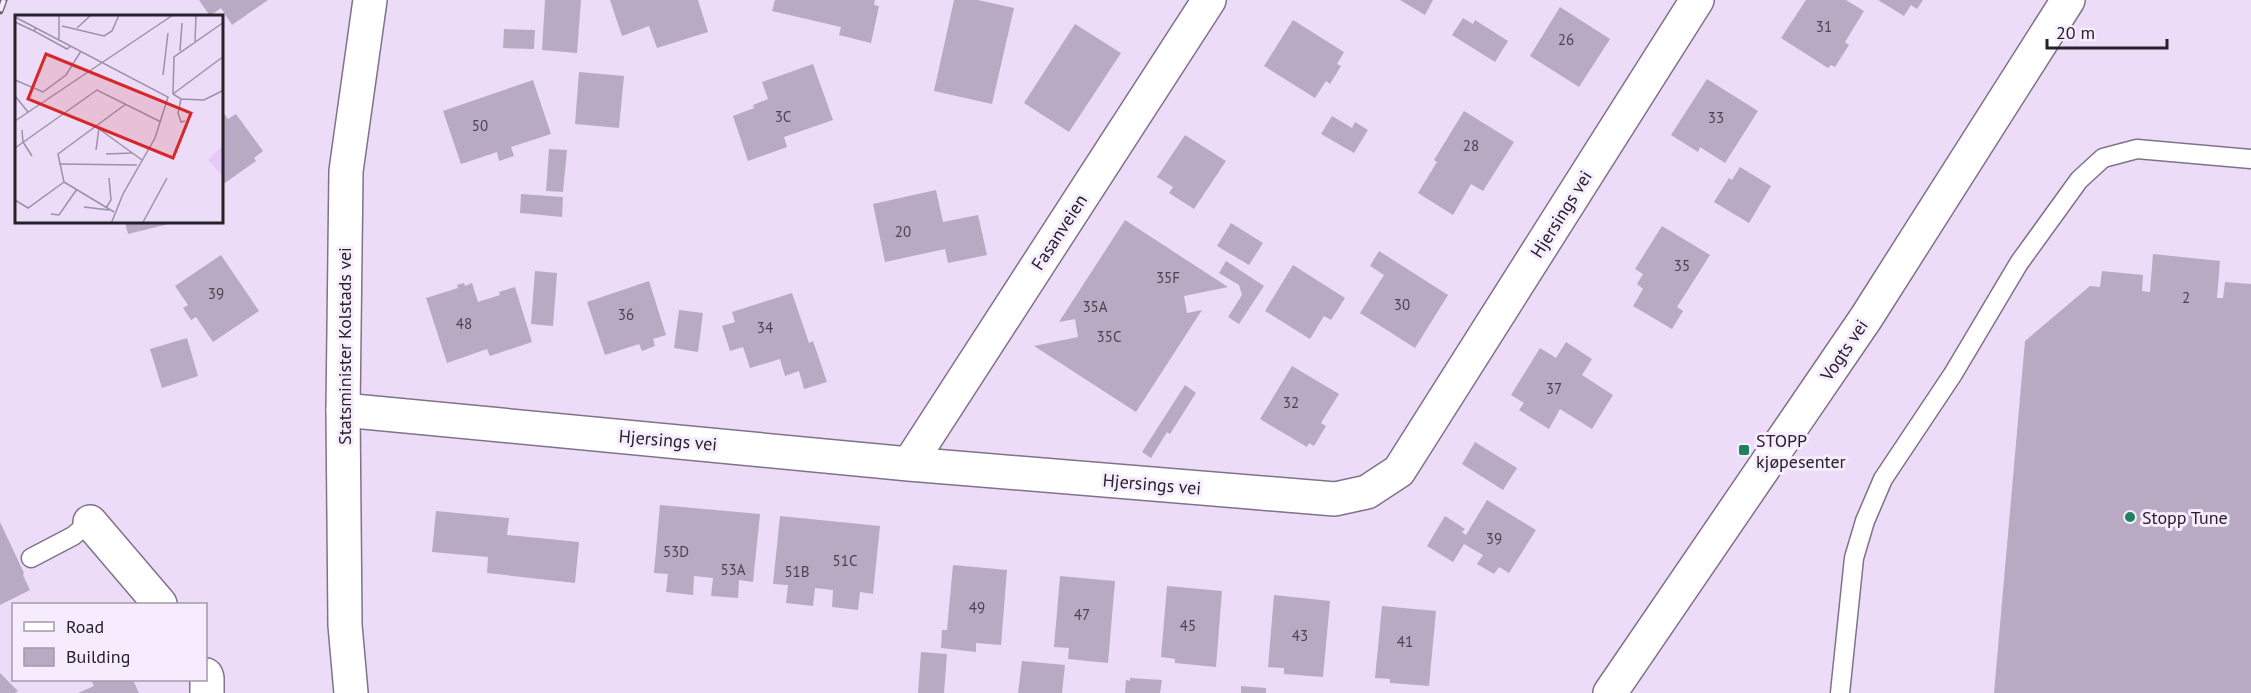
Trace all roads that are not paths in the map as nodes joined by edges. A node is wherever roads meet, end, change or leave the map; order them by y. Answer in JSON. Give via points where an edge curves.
{"nodes":[{"id":1,"x":370,"y":0,"type":"edge"},
{"id":2,"x":1697,"y":0,"type":"edge"},
{"id":3,"x":2068,"y":0,"type":"edge"},
{"id":4,"x":1200,"y":2,"type":"edge"},
{"id":5,"x":2251,"y":159,"type":"edge"},
{"id":6,"x":343,"y":410,"type":"junction"},
{"id":7,"x":909,"y":464,"type":"junction"},
{"id":8,"x":90,"y":522,"type":"joint"},
{"id":9,"x":31,"y":558,"type":"dead end"},
{"id":10,"x":159,"y":603,"type":"edge"},
{"id":11,"x":351,"y":693,"type":"edge"},
{"id":12,"x":1610,"y":693,"type":"edge"},
{"id":13,"x":1839,"y":693,"type":"edge"}],
"edges":[{"from":1,"to":6,"type":"street","name":"Statsminister Kolstads vei","via":[[346,171]]},
{"from":2,"to":7,"type":"street","name":"Hjersings vei","via":[[1399,471],[1367,492],[1335,499]]},
{"from":3,"to":12,"type":"street","name":"Vogts vei","via":[[1866,318]]},
{"from":4,"to":7,"type":"street","name":"Fasanveien"},
{"from":5,"to":13,"type":"lane","via":[[2137,149],[2103,158],[2079,180],[2019,263],[1953,374],[1883,479],[1854,558]]},
{"from":6,"to":7,"type":"street","name":"Hjersings vei"},
{"from":6,"to":11,"type":"street","name":"Statsminister Kolstads vei","via":[[345,625]]},
{"from":8,"to":9,"type":"lane","via":[[73,536]]},
{"from":8,"to":10,"type":"street"}]}
